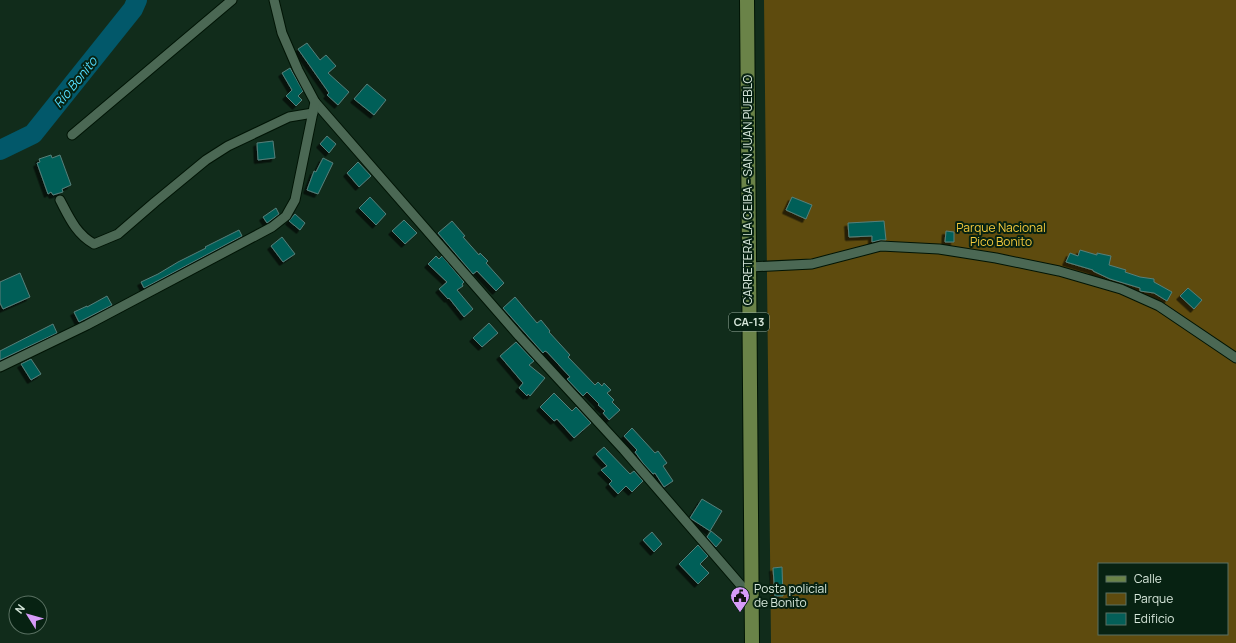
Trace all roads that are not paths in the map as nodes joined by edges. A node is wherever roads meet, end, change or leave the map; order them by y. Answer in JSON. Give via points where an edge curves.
{"nodes":[{"id":1,"x":232,"y":0,"type":"edge"},
{"id":2,"x":274,"y":0,"type":"edge"},
{"id":3,"x":747,"y":0,"type":"edge"},
{"id":4,"x":316,"y":102,"type":"junction"},
{"id":5,"x":313,"y":113,"type":"junction"},
{"id":6,"x":72,"y":135,"type":"dead end"},
{"id":7,"x":60,"y":200,"type":"dead end"},
{"id":8,"x":749,"y":267,"type":"junction"},
{"id":9,"x":1236,"y":358,"type":"edge"},
{"id":10,"x":0,"y":367,"type":"edge"},
{"id":11,"x":751,"y":597,"type":"junction"},
{"id":12,"x":752,"y":643,"type":"edge"}],
"edges":[{"from":1,"to":6,"type":"street"},
{"from":2,"to":4,"type":"street","via":[[282,33],[298,70]]},
{"from":3,"to":8,"type":"main road","name":"CARRETERA LA CEIBA - SAN JUAN PUEBLO","number":"CA-13"},
{"from":4,"to":5,"type":"street"},
{"from":4,"to":11,"type":"street"},
{"from":5,"to":7,"type":"street","via":[[289,117],[228,146],[206,160],[118,234],[106,240],[94,244],[85,239],[76,230]]},
{"from":5,"to":10,"type":"street","via":[[295,200],[286,216],[272,227],[94,322]]},
{"from":8,"to":9,"type":"street","via":[[812,264],[881,246],[939,249],[996,258],[1059,271],[1121,289],[1159,306]]},
{"from":8,"to":11,"type":"main road","name":"CARRETERA LA CEIBA - SAN JUAN PUEBLO","number":"CA-13"},
{"from":11,"to":12,"type":"main road","name":"CARRETERA LA CEIBA - SAN JUAN PUEBLO","number":"CA-13"}]}
